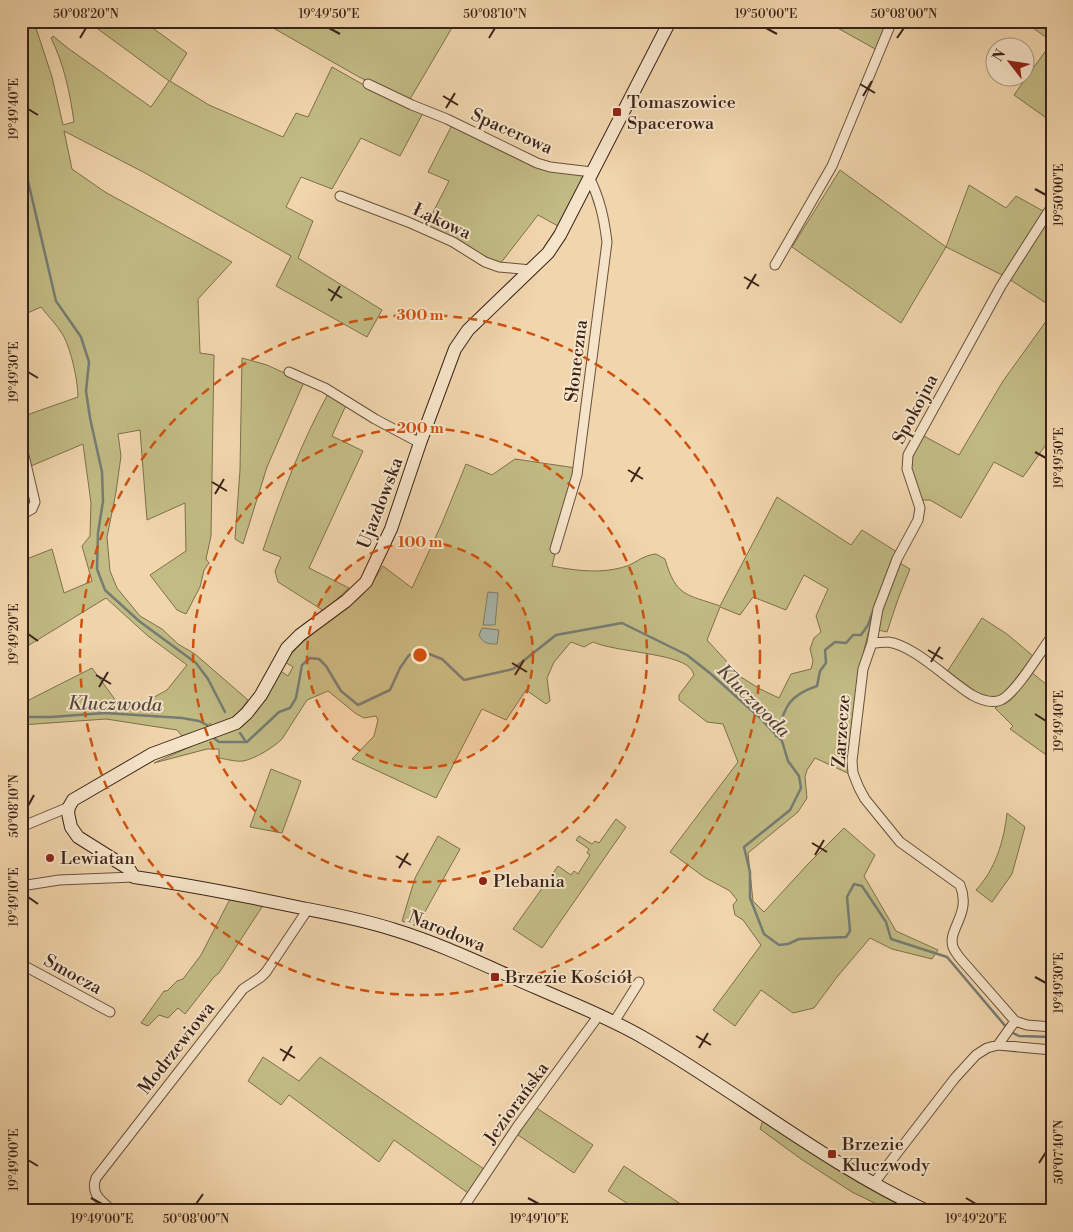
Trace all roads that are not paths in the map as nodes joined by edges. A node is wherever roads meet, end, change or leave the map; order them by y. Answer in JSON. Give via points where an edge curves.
{"nodes":[{"id":1,"x":670,"y":21,"type":"edge"},
{"id":2,"x":892,"y":21,"type":"edge"},
{"id":3,"x":368,"y":84,"type":"dead end"},
{"id":4,"x":590,"y":175,"type":"junction"},
{"id":5,"x":340,"y":196,"type":"dead end"},
{"id":6,"x":1052,"y":206,"type":"edge"},
{"id":7,"x":775,"y":265,"type":"dead end"},
{"id":8,"x":531,"y":270,"type":"junction"},
{"id":9,"x":289,"y":372,"type":"dead end"},
{"id":10,"x":21,"y":443,"type":"edge"},
{"id":11,"x":420,"y":443,"type":"junction"},
{"id":12,"x":21,"y":515,"type":"edge"},
{"id":13,"x":555,"y":549,"type":"dead end"},
{"id":14,"x":1052,"y":636,"type":"edge"},
{"id":15,"x":872,"y":643,"type":"junction"},
{"id":16,"x":69,"y":806,"type":"junction"},
{"id":17,"x":21,"y":827,"type":"edge"},
{"id":18,"x":134,"y":877,"type":"junction"},
{"id":19,"x":21,"y":886,"type":"edge"},
{"id":20,"x":308,"y":909,"type":"junction"},
{"id":21,"x":21,"y":964,"type":"edge"},
{"id":22,"x":639,"y":982,"type":"dead end"},
{"id":23,"x":110,"y":1012,"type":"dead end"},
{"id":24,"x":599,"y":1015,"type":"junction"},
{"id":25,"x":614,"y":1022,"type":"junction"},
{"id":26,"x":1014,"y":1023,"type":"junction"},
{"id":27,"x":1052,"y":1027,"type":"edge"},
{"id":28,"x":1000,"y":1042,"type":"junction"},
{"id":29,"x":1052,"y":1050,"type":"edge"},
{"id":30,"x":874,"y":1183,"type":"junction"},
{"id":31,"x":113,"y":1211,"type":"edge"},
{"id":32,"x":462,"y":1211,"type":"edge"},
{"id":33,"x":927,"y":1211,"type":"edge"}],
"edges":[{"from":1,"to":4,"type":"street","name":"Ujazdowska"},
{"from":2,"to":7,"type":"street","via":[[832,166]]},
{"from":3,"to":4,"type":"street","name":"Spacerowa","via":[[537,164]]},
{"from":4,"to":8,"type":"street","name":"Ujazdowska","via":[[560,234],[548,253]]},
{"from":4,"to":13,"type":"street","name":"Słoneczna","via":[[604,214],[607,242],[577,475]]},
{"from":5,"to":8,"type":"street","name":"Łąkowa","via":[[453,242],[485,262],[499,267]]},
{"from":6,"to":15,"type":"street","name":"Spokojna","via":[[1001,286],[908,456],[907,469],[920,508],[918,520],[885,588]]},
{"from":8,"to":11,"type":"street","name":"Ujazdowska","via":[[468,330],[455,349]]},
{"from":9,"to":11,"type":"street","via":[[326,388]]},
{"from":10,"to":12,"type":"street","via":[[35,502],[32,509]]},
{"from":11,"to":16,"type":"street","name":"Ujazdowska","via":[[391,529],[366,582],[287,648],[247,713],[231,726],[152,754]]},
{"from":14,"to":15,"type":"street","via":[[1014,690],[1002,700],[993,702],[972,695],[917,654],[888,642]]},
{"from":15,"to":26,"type":"street","name":"Zarzecze","via":[[859,692],[853,773],[865,799],[900,842],[960,885],[964,905],[952,945]]},
{"from":16,"to":17,"type":"street"},
{"from":16,"to":18,"type":"street","via":[[69,820],[78,837],[129,869]]},
{"from":18,"to":19,"type":"street","via":[[59,880]]},
{"from":18,"to":20,"type":"street","name":"Narodowa","via":[[230,892]]},
{"from":20,"to":24,"type":"street","name":"Narodowa","via":[[384,926],[416,937]]},
{"from":20,"to":31,"type":"street","name":"Modrzewiowa","via":[[266,972],[243,989],[96,1178],[94,1192]]},
{"from":21,"to":23,"type":"street","name":"Smocza"},
{"from":22,"to":25,"type":"street"},
{"from":24,"to":25,"type":"street","name":"Narodowa"},
{"from":24,"to":32,"type":"street","name":"Jeziorańska"},
{"from":25,"to":30,"type":"street","name":"Narodowa","via":[[689,1065]]},
{"from":26,"to":27,"type":"street"},
{"from":26,"to":28,"type":"street"},
{"from":28,"to":29,"type":"street"},
{"from":28,"to":30,"type":"street","via":[[976,1055],[960,1072]]},
{"from":30,"to":33,"type":"street","name":"Narodowa"}]}
